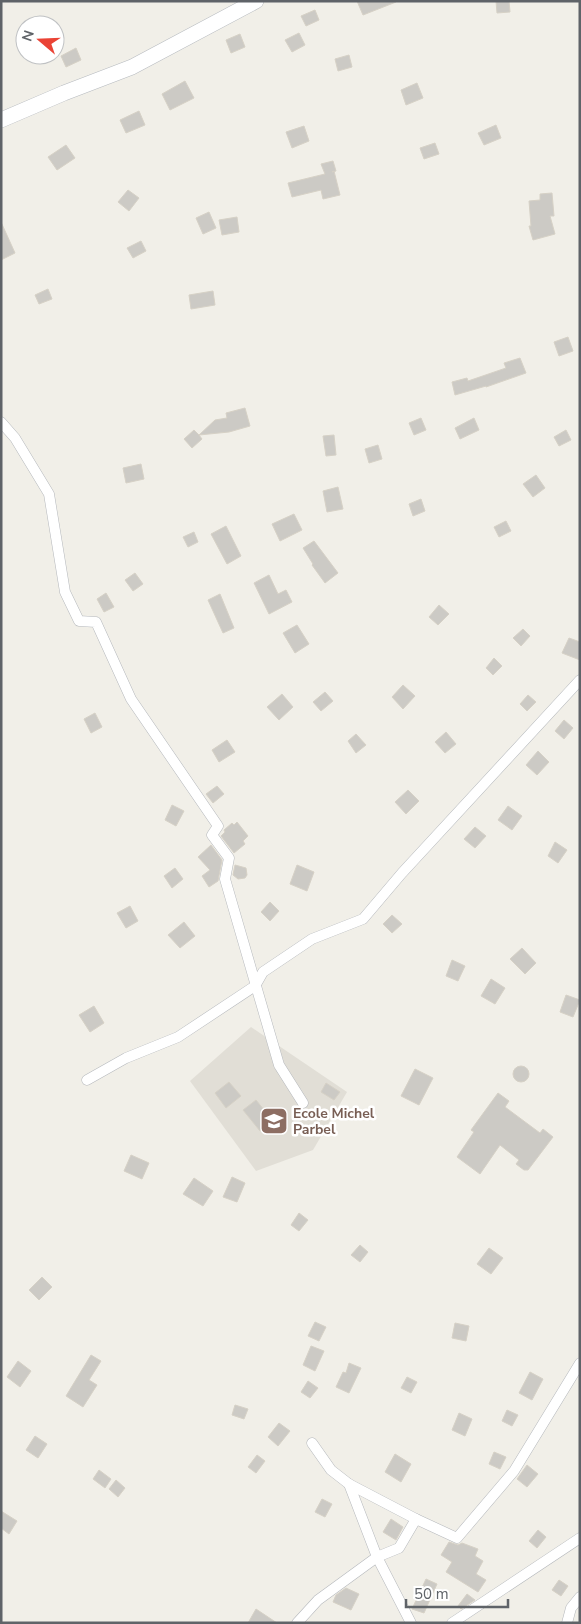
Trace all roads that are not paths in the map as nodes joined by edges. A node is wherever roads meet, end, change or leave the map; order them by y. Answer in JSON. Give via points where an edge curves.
{"nodes":[{"id":1,"x":256,"y":1,"type":"edge"},
{"id":2,"x":1,"y":120,"type":"edge"},
{"id":3,"x":1,"y":422,"type":"edge"},
{"id":4,"x":580,"y":680,"type":"edge"},
{"id":5,"x":255,"y":986,"type":"junction"},
{"id":6,"x":87,"y":1080,"type":"dead end"},
{"id":7,"x":303,"y":1103,"type":"dead end"},
{"id":8,"x":580,"y":1363,"type":"edge"},
{"id":9,"x":312,"y":1443,"type":"dead end"},
{"id":10,"x":349,"y":1484,"type":"junction"},
{"id":11,"x":416,"y":1519,"type":"junction"},
{"id":12,"x":580,"y":1538,"type":"edge"},
{"id":13,"x":377,"y":1557,"type":"junction"},
{"id":14,"x":580,"y":1597,"type":"edge"},
{"id":15,"x":297,"y":1623,"type":"edge"},
{"id":16,"x":411,"y":1623,"type":"edge"},
{"id":17,"x":452,"y":1623,"type":"edge"},
{"id":18,"x":567,"y":1623,"type":"edge"}],
"edges":[{"from":1,"to":2,"type":"main road","via":[[132,67]]},
{"from":3,"to":5,"type":"street","via":[[15,438],[49,494],[65,592],[79,621],[96,622],[131,699],[218,826],[212,835],[229,858],[225,879]]},
{"from":4,"to":5,"type":"street","via":[[402,872],[363,919],[312,939],[264,972]]},
{"from":5,"to":6,"type":"street","via":[[178,1037],[126,1058]]},
{"from":5,"to":7,"type":"street","via":[[278,1065]]},
{"from":8,"to":11,"type":"street","via":[[514,1471],[457,1538]]},
{"from":9,"to":10,"type":"street","via":[[331,1470]]},
{"from":10,"to":11,"type":"street"},
{"from":10,"to":13,"type":"street"},
{"from":11,"to":13,"type":"street","via":[[399,1548]]},
{"from":12,"to":17,"type":"street"},
{"from":13,"to":15,"type":"street","via":[[318,1600]]},
{"from":13,"to":16,"type":"street"},
{"from":14,"to":18,"type":"street","via":[[571,1608]]}]}
